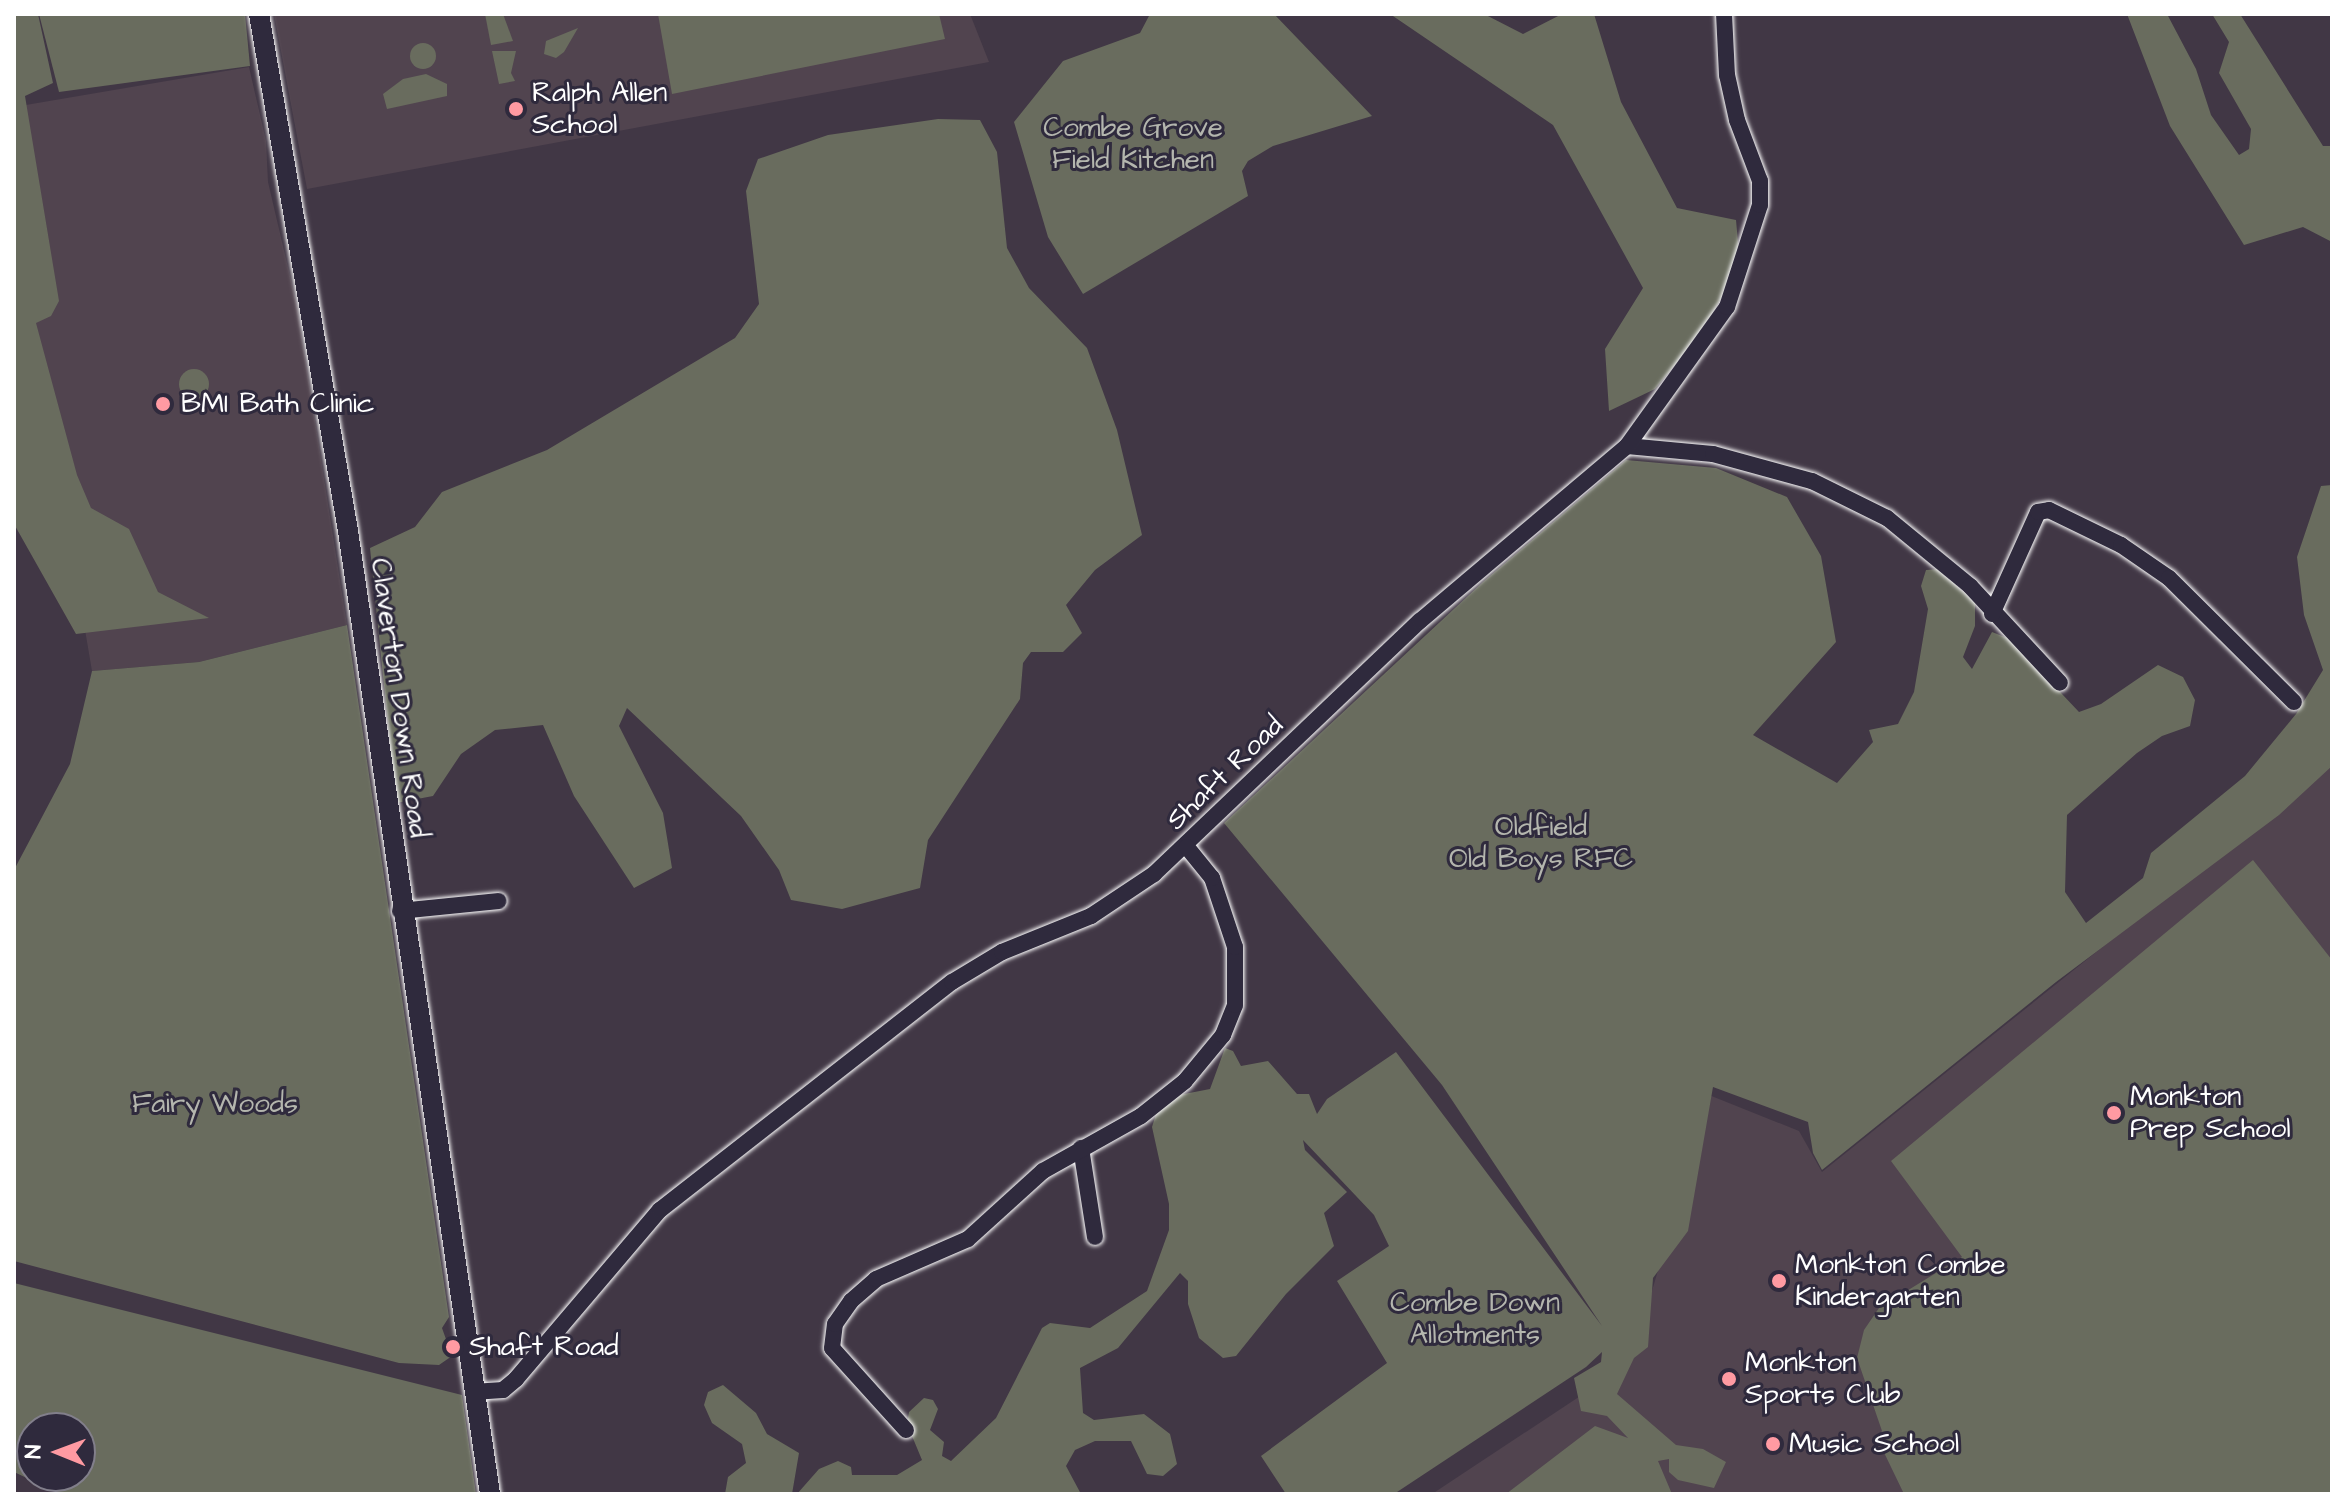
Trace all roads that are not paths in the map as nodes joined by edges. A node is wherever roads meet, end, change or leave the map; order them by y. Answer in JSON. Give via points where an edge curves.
{"nodes":[{"id":1,"x":259,"y":14,"type":"edge"},
{"id":2,"x":1724,"y":14,"type":"edge"},
{"id":3,"x":1627,"y":446,"type":"junction"},
{"id":4,"x":1992,"y":614,"type":"junction"},
{"id":5,"x":2060,"y":683,"type":"dead end"},
{"id":6,"x":2294,"y":702,"type":"dead end"},
{"id":7,"x":1187,"y":847,"type":"junction"},
{"id":8,"x":498,"y":901,"type":"dead end"},
{"id":9,"x":400,"y":911,"type":"junction"},
{"id":10,"x":1081,"y":1148,"type":"junction"},
{"id":11,"x":1095,"y":1237,"type":"dead end"},
{"id":12,"x":473,"y":1392,"type":"junction"},
{"id":13,"x":906,"y":1430,"type":"dead end"},
{"id":14,"x":490,"y":1494,"type":"edge"}],
"edges":[{"from":1,"to":9,"type":"street","name":"Claverton Down Road","via":[[348,531]]},
{"from":2,"to":3,"type":"street","name":"Shaft Road","via":[[1727,75],[1760,181],[1760,205],[1727,307]]},
{"from":3,"to":4,"type":"street","via":[[1713,454],[1812,481],[1887,518],[1920,542],[1970,586]]},
{"from":3,"to":7,"type":"street","name":"Shaft Road","via":[[1420,621]]},
{"from":4,"to":5,"type":"street"},
{"from":4,"to":6,"type":"street","via":[[2038,512],[2049,510],[2121,545],[2169,578]]},
{"from":7,"to":10,"type":"street","via":[[1212,878],[1226,915],[1235,947],[1235,1005],[1223,1035],[1185,1081],[1141,1116]]},
{"from":7,"to":12,"type":"street","name":"Shaft Road","via":[[1091,916],[1002,952],[952,982],[660,1210],[516,1379],[503,1390]]},
{"from":8,"to":9,"type":"street"},
{"from":9,"to":12,"type":"street","name":"Claverton Down Road"},
{"from":10,"to":11,"type":"street"},
{"from":10,"to":13,"type":"street","via":[[1043,1171],[968,1239],[865,1287],[835,1324],[832,1348],[838,1358]]},
{"from":12,"to":14,"type":"street","name":"Claverton Down Road"}]}
